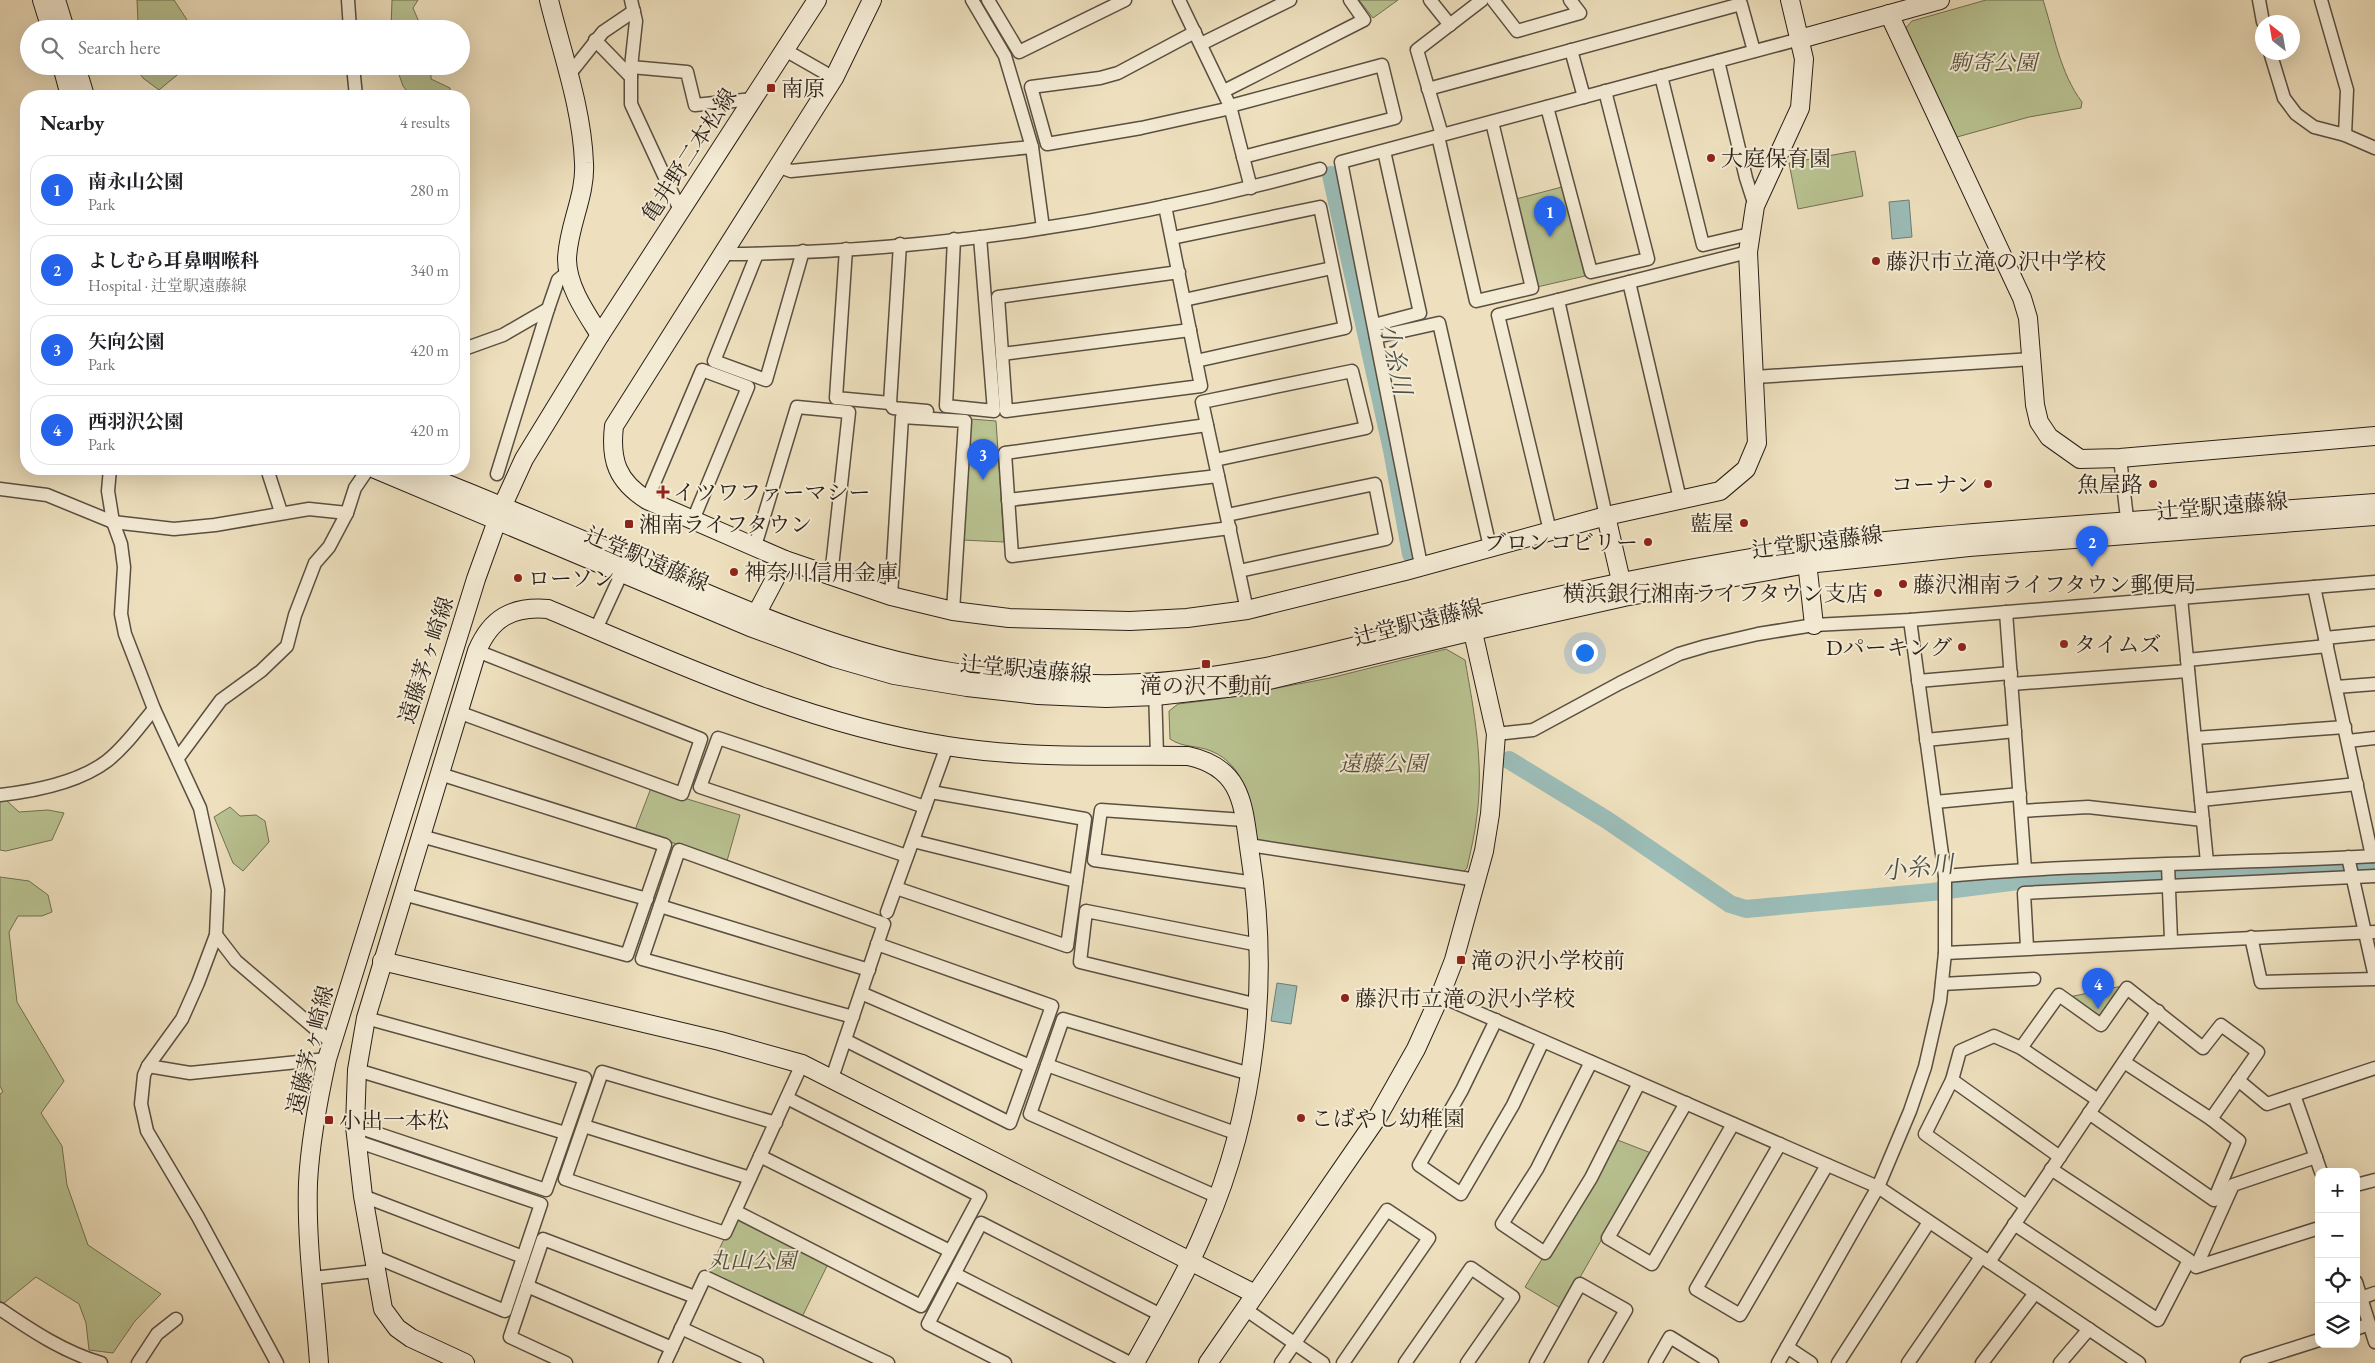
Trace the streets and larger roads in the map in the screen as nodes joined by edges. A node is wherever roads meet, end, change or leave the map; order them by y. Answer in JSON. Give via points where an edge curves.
{"nodes":[{"id":1,"x":42,"y":0,"type":"edge"},
{"id":2,"x":56,"y":0,"type":"edge"},
{"id":3,"x":348,"y":0,"type":"edge"},
{"id":4,"x":549,"y":0,"type":"edge"},
{"id":5,"x":817,"y":0,"type":"edge"},
{"id":6,"x":872,"y":0,"type":"edge"},
{"id":7,"x":972,"y":0,"type":"edge"},
{"id":8,"x":1126,"y":0,"type":"edge"},
{"id":9,"x":1179,"y":0,"type":"edge"},
{"id":10,"x":1290,"y":0,"type":"edge"},
{"id":11,"x":1350,"y":0,"type":"edge"},
{"id":12,"x":1430,"y":0,"type":"edge"},
{"id":13,"x":1482,"y":0,"type":"edge"},
{"id":14,"x":1493,"y":0,"type":"edge"},
{"id":15,"x":1570,"y":0,"type":"edge"},
{"id":16,"x":1790,"y":0,"type":"edge"},
{"id":17,"x":1940,"y":0,"type":"edge"},
{"id":18,"x":2259,"y":0,"type":"edge"},
{"id":19,"x":2321,"y":0,"type":"edge"},
{"id":20,"x":990,"y":1,"type":"edge"},
{"id":21,"x":632,"y":6,"type":"edge"},
{"id":22,"x":1889,"y":14,"type":"junction"},
{"id":23,"x":2262,"y":15,"type":"edge"},
{"id":24,"x":48,"y":20,"type":"edge"},
{"id":25,"x":62,"y":20,"type":"edge"},
{"id":26,"x":349,"y":20,"type":"edge"},
{"id":27,"x":1450,"y":25,"type":"junction"},
{"id":28,"x":1195,"y":32,"type":"junction"},
{"id":29,"x":1800,"y":38,"type":"junction"},
{"id":30,"x":594,"y":40,"type":"junction"},
{"id":31,"x":1201,"y":44,"type":"junction"},
{"id":32,"x":785,"y":50,"type":"junction"},
{"id":33,"x":1571,"y":50,"type":"junction"},
{"id":34,"x":1754,"y":51,"type":"junction"},
{"id":35,"x":1718,"y":60,"type":"junction"},
{"id":36,"x":2272,"y":60,"type":"edge"},
{"id":37,"x":631,"y":72,"type":"junction"},
{"id":38,"x":64,"y":75,"type":"edge"},
{"id":39,"x":79,"y":75,"type":"edge"},
{"id":40,"x":354,"y":75,"type":"edge"},
{"id":41,"x":568,"y":76,"type":"junction"},
{"id":42,"x":1660,"y":76,"type":"junction"},
{"id":43,"x":834,"y":78,"type":"junction"},
{"id":44,"x":1428,"y":89,"type":"junction"},
{"id":45,"x":68,"y":90,"type":"edge"},
{"id":46,"x":83,"y":90,"type":"edge"},
{"id":47,"x":355,"y":90,"type":"edge"},
{"id":48,"x":1224,"y":91,"type":"junction"},
{"id":49,"x":1605,"y":91,"type":"junction"},
{"id":50,"x":1584,"y":97,"type":"junction"},
{"id":51,"x":752,"y":99,"type":"junction"},
{"id":52,"x":1231,"y":107,"type":"junction"},
{"id":53,"x":1547,"y":107,"type":"junction"},
{"id":54,"x":1492,"y":122,"type":"junction"},
{"id":55,"x":2345,"y":135,"type":"junction"},
{"id":56,"x":1440,"y":136,"type":"junction"},
{"id":57,"x":1032,"y":146,"type":"junction"},
{"id":58,"x":2375,"y":148,"type":"edge"},
{"id":59,"x":1384,"y":151,"type":"junction"},
{"id":60,"x":1243,"y":157,"type":"junction"},
{"id":61,"x":780,"y":167,"type":"junction"},
{"id":62,"x":1320,"y":169,"type":"dead end"},
{"id":63,"x":1251,"y":188,"type":"junction"},
{"id":64,"x":1165,"y":206,"type":"junction"},
{"id":65,"x":1755,"y":206,"type":"junction"},
{"id":66,"x":680,"y":210,"type":"junction"},
{"id":67,"x":1043,"y":228,"type":"junction"},
{"id":68,"x":1750,"y":234,"type":"junction"},
{"id":69,"x":980,"y":237,"type":"junction"},
{"id":70,"x":1172,"y":238,"type":"junction"},
{"id":71,"x":954,"y":239,"type":"junction"},
{"id":72,"x":900,"y":244,"type":"junction"},
{"id":73,"x":846,"y":249,"type":"junction"},
{"id":74,"x":804,"y":251,"type":"junction"},
{"id":75,"x":1748,"y":252,"type":"junction"},
{"id":76,"x":724,"y":254,"type":"junction"},
{"id":77,"x":756,"y":254,"type":"junction"},
{"id":78,"x":1332,"y":268,"type":"junction"},
{"id":79,"x":569,"y":271,"type":"junction"},
{"id":80,"x":1179,"y":272,"type":"junction"},
{"id":81,"x":1629,"y":282,"type":"junction"},
{"id":82,"x":1184,"y":300,"type":"junction"},
{"id":83,"x":1558,"y":300,"type":"junction"},
{"id":84,"x":548,"y":309,"type":"junction"},
{"id":85,"x":1190,"y":330,"type":"junction"},
{"id":86,"x":1375,"y":331,"type":"junction"},
{"id":87,"x":600,"y":335,"type":"junction"},
{"id":88,"x":470,"y":347,"type":"edge"},
{"id":89,"x":1002,"y":354,"type":"junction"},
{"id":90,"x":2032,"y":359,"type":"junction"},
{"id":91,"x":1196,"y":361,"type":"junction"},
{"id":92,"x":1755,"y":377,"type":"junction"},
{"id":93,"x":890,"y":403,"type":"junction"},
{"id":94,"x":946,"y":406,"type":"junction"},
{"id":95,"x":1207,"y":425,"type":"junction"},
{"id":96,"x":2375,"y":436,"type":"edge"},
{"id":97,"x":2120,"y":458,"type":"junction"},
{"id":98,"x":1215,"y":460,"type":"junction"},
{"id":99,"x":497,"y":474,"type":"dead end"},
{"id":100,"x":109,"y":475,"type":"edge"},
{"id":101,"x":271,"y":475,"type":"edge"},
{"id":102,"x":364,"y":475,"type":"edge"},
{"id":103,"x":392,"y":475,"type":"edge"},
{"id":104,"x":423,"y":475,"type":"edge"},
{"id":105,"x":1218,"y":476,"type":"junction"},
{"id":106,"x":0,"y":489,"type":"edge"},
{"id":107,"x":1680,"y":499,"type":"junction"},
{"id":108,"x":647,"y":500,"type":"junction"},
{"id":109,"x":1008,"y":500,"type":"junction"},
{"id":110,"x":2375,"y":503,"type":"edge"},
{"id":111,"x":280,"y":512,"type":"junction"},
{"id":112,"x":347,"y":513,"type":"junction"},
{"id":113,"x":500,"y":514,"type":"junction"},
{"id":114,"x":1227,"y":516,"type":"junction"},
{"id":115,"x":1606,"y":516,"type":"junction"},
{"id":116,"x":2375,"y":516,"type":"edge"},
{"id":117,"x":693,"y":520,"type":"junction"},
{"id":118,"x":113,"y":522,"type":"junction"},
{"id":119,"x":1230,"y":528,"type":"junction"},
{"id":120,"x":2128,"y":529,"type":"junction"},
{"id":121,"x":1550,"y":531,"type":"junction"},
{"id":122,"x":755,"y":546,"type":"junction"},
{"id":123,"x":1490,"y":547,"type":"junction"},
{"id":124,"x":1806,"y":557,"type":"junction"},
{"id":125,"x":785,"y":560,"type":"junction"},
{"id":126,"x":1421,"y":565,"type":"junction"},
{"id":127,"x":625,"y":566,"type":"junction"},
{"id":128,"x":1239,"y":571,"type":"junction"},
{"id":129,"x":831,"y":576,"type":"junction"},
{"id":130,"x":2375,"y":582,"type":"edge"},
{"id":131,"x":2314,"y":587,"type":"junction"},
{"id":132,"x":1623,"y":590,"type":"junction"},
{"id":133,"x":891,"y":596,"type":"junction"},
{"id":134,"x":2181,"y":598,"type":"junction"},
{"id":135,"x":1247,"y":610,"type":"junction"},
{"id":136,"x":953,"y":611,"type":"junction"},
{"id":137,"x":2006,"y":612,"type":"junction"},
{"id":138,"x":753,"y":620,"type":"junction"},
{"id":139,"x":1910,"y":620,"type":"junction"},
{"id":140,"x":1471,"y":624,"type":"junction"},
{"id":141,"x":1814,"y":625,"type":"junction"},
{"id":142,"x":596,"y":629,"type":"junction"},
{"id":143,"x":2375,"y":633,"type":"edge"},
{"id":144,"x":2326,"y":642,"type":"junction"},
{"id":145,"x":477,"y":651,"type":"junction"},
{"id":146,"x":2187,"y":666,"type":"junction"},
{"id":147,"x":2011,"y":678,"type":"junction"},
{"id":148,"x":1918,"y":681,"type":"junction"},
{"id":149,"x":2375,"y":684,"type":"edge"},
{"id":150,"x":2336,"y":687,"type":"junction"},
{"id":151,"x":1155,"y":689,"type":"junction"},
{"id":152,"x":154,"y":709,"type":"junction"},
{"id":153,"x":458,"y":712,"type":"junction"},
{"id":154,"x":2344,"y":727,"type":"junction"},
{"id":155,"x":2015,"y":730,"type":"junction"},
{"id":156,"x":1496,"y":734,"type":"junction"},
{"id":157,"x":2194,"y":738,"type":"junction"},
{"id":158,"x":2375,"y":738,"type":"edge"},
{"id":159,"x":1926,"y":740,"type":"junction"},
{"id":160,"x":2348,"y":741,"type":"junction"},
{"id":161,"x":948,"y":746,"type":"junction"},
{"id":162,"x":1157,"y":756,"type":"junction"},
{"id":163,"x":178,"y":758,"type":"junction"},
{"id":164,"x":440,"y":774,"type":"junction"},
{"id":165,"x":2357,"y":784,"type":"junction"},
{"id":166,"x":931,"y":792,"type":"junction"},
{"id":167,"x":2020,"y":794,"type":"junction"},
{"id":168,"x":0,"y":795,"type":"edge"},
{"id":169,"x":2201,"y":800,"type":"junction"},
{"id":170,"x":1935,"y":802,"type":"junction"},
{"id":171,"x":925,"y":807,"type":"junction"},
{"id":172,"x":2021,"y":811,"type":"junction"},
{"id":173,"x":1244,"y":820,"type":"junction"},
{"id":174,"x":2203,"y":820,"type":"junction"},
{"id":175,"x":421,"y":836,"type":"junction"},
{"id":176,"x":913,"y":841,"type":"junction"},
{"id":177,"x":1249,"y":845,"type":"junction"},
{"id":178,"x":907,"y":856,"type":"junction"},
{"id":179,"x":2374,"y":856,"type":"edge"},
{"id":180,"x":2348,"y":857,"type":"junction"},
{"id":181,"x":2207,"y":862,"type":"junction"},
{"id":182,"x":2168,"y":865,"type":"junction"},
{"id":183,"x":2025,"y":869,"type":"junction"},
{"id":184,"x":1945,"y":876,"type":"junction"},
{"id":185,"x":2375,"y":876,"type":"edge"},
{"id":186,"x":2352,"y":877,"type":"junction"},
{"id":187,"x":1477,"y":880,"type":"junction"},
{"id":188,"x":1076,"y":881,"type":"junction"},
{"id":189,"x":1254,"y":883,"type":"junction"},
{"id":190,"x":2169,"y":886,"type":"junction"},
{"id":191,"x":896,"y":888,"type":"junction"},
{"id":192,"x":403,"y":894,"type":"junction"},
{"id":193,"x":646,"y":899,"type":"junction"},
{"id":194,"x":660,"y":906,"type":"junction"},
{"id":195,"x":887,"y":912,"type":"dead end"},
{"id":196,"x":2369,"y":932,"type":"edge"},
{"id":197,"x":216,"y":935,"type":"junction"},
{"id":198,"x":2251,"y":937,"type":"junction"},
{"id":199,"x":2171,"y":940,"type":"junction"},
{"id":200,"x":877,"y":944,"type":"junction"},
{"id":201,"x":1259,"y":946,"type":"junction"},
{"id":202,"x":2027,"y":947,"type":"junction"},
{"id":203,"x":1945,"y":953,"type":"junction"},
{"id":204,"x":382,"y":961,"type":"junction"},
{"id":205,"x":869,"y":970,"type":"junction"},
{"id":206,"x":2375,"y":978,"type":"edge"},
{"id":207,"x":2034,"y":979,"type":"dead end"},
{"id":208,"x":1942,"y":984,"type":"junction"},
{"id":209,"x":861,"y":993,"type":"junction"},
{"id":210,"x":1440,"y":996,"type":"junction"},
{"id":211,"x":1258,"y":1005,"type":"junction"},
{"id":212,"x":2158,"y":1012,"type":"junction"},
{"id":213,"x":853,"y":1017,"type":"junction"},
{"id":214,"x":366,"y":1018,"type":"junction"},
{"id":215,"x":1496,"y":1020,"type":"junction"},
{"id":216,"x":845,"y":1040,"type":"junction"},
{"id":217,"x":1543,"y":1041,"type":"junction"},
{"id":218,"x":2021,"y":1048,"type":"junction"},
{"id":219,"x":330,"y":1051,"type":"junction"},
{"id":220,"x":1591,"y":1062,"type":"junction"},
{"id":221,"x":2124,"y":1062,"type":"junction"},
{"id":222,"x":802,"y":1064,"type":"junction"},
{"id":223,"x":1047,"y":1065,"type":"junction"},
{"id":224,"x":148,"y":1066,"type":"junction"},
{"id":225,"x":1030,"y":1066,"type":"junction"},
{"id":226,"x":2375,"y":1068,"type":"edge"},
{"id":227,"x":358,"y":1070,"type":"junction"},
{"id":228,"x":1250,"y":1074,"type":"junction"},
{"id":229,"x":832,"y":1078,"type":"junction"},
{"id":230,"x":1952,"y":1080,"type":"junction"},
{"id":231,"x":2238,"y":1080,"type":"junction"},
{"id":232,"x":1639,"y":1083,"type":"junction"},
{"id":233,"x":2294,"y":1095,"type":"junction"},
{"id":234,"x":787,"y":1098,"type":"junction"},
{"id":235,"x":2098,"y":1100,"type":"junction"},
{"id":236,"x":1686,"y":1103,"type":"junction"},
{"id":237,"x":2089,"y":1113,"type":"junction"},
{"id":238,"x":2211,"y":1119,"type":"junction"},
{"id":239,"x":776,"y":1123,"type":"junction"},
{"id":240,"x":1733,"y":1124,"type":"junction"},
{"id":241,"x":584,"y":1126,"type":"junction"},
{"id":242,"x":355,"y":1133,"type":"junction"},
{"id":243,"x":565,"y":1133,"type":"junction"},
{"id":244,"x":1238,"y":1134,"type":"junction"},
{"id":245,"x":1780,"y":1144,"type":"junction"},
{"id":246,"x":760,"y":1156,"type":"junction"},
{"id":247,"x":2060,"y":1157,"type":"junction"},
{"id":248,"x":2316,"y":1157,"type":"junction"},
{"id":249,"x":1827,"y":1165,"type":"junction"},
{"id":250,"x":2320,"y":1168,"type":"edge"},
{"id":251,"x":2051,"y":1169,"type":"junction"},
{"id":252,"x":750,"y":1178,"type":"junction"},
{"id":253,"x":2375,"y":1180,"type":"edge"},
{"id":254,"x":2360,"y":1184,"type":"edge"},
{"id":255,"x":1878,"y":1187,"type":"junction"},
{"id":256,"x":362,"y":1196,"type":"junction"},
{"id":257,"x":1218,"y":1197,"type":"junction"},
{"id":258,"x":2026,"y":1206,"type":"junction"},
{"id":259,"x":735,"y":1211,"type":"junction"},
{"id":260,"x":1929,"y":1222,"type":"junction"},
{"id":261,"x":2014,"y":1224,"type":"junction"},
{"id":262,"x":2315,"y":1229,"type":"edge"},
{"id":263,"x":950,"y":1251,"type":"junction"},
{"id":264,"x":523,"y":1257,"type":"junction"},
{"id":265,"x":1985,"y":1259,"type":"junction"},
{"id":266,"x":1190,"y":1260,"type":"junction"},
{"id":267,"x":374,"y":1264,"type":"junction"},
{"id":268,"x":955,"y":1274,"type":"junction"},
{"id":269,"x":313,"y":1278,"type":"junction"},
{"id":270,"x":527,"y":1286,"type":"junction"},
{"id":271,"x":2035,"y":1293,"type":"junction"},
{"id":272,"x":2375,"y":1293,"type":"edge"},
{"id":273,"x":2360,"y":1295,"type":"edge"},
{"id":274,"x":696,"y":1297,"type":"junction"},
{"id":275,"x":2361,"y":1298,"type":"junction"},
{"id":276,"x":1250,"y":1301,"type":"junction"},
{"id":277,"x":0,"y":1309,"type":"edge"},
{"id":278,"x":1161,"y":1315,"type":"junction"},
{"id":279,"x":176,"y":1319,"type":"dead end"},
{"id":280,"x":2369,"y":1324,"type":"junction"},
{"id":281,"x":2360,"y":1327,"type":"edge"},
{"id":282,"x":681,"y":1328,"type":"junction"},
{"id":283,"x":2089,"y":1329,"type":"junction"},
{"id":284,"x":2315,"y":1341,"type":"edge"},
{"id":285,"x":2375,"y":1342,"type":"edge"},
{"id":286,"x":1295,"y":1344,"type":"junction"},
{"id":287,"x":1787,"y":1347,"type":"junction"},
{"id":288,"x":672,"y":1348,"type":"junction"},
{"id":289,"x":101,"y":1363,"type":"edge"},
{"id":290,"x":138,"y":1363,"type":"edge"},
{"id":291,"x":277,"y":1363,"type":"edge"},
{"id":292,"x":320,"y":1363,"type":"edge"},
{"id":293,"x":465,"y":1363,"type":"edge"},
{"id":294,"x":566,"y":1363,"type":"edge"},
{"id":295,"x":665,"y":1363,"type":"edge"},
{"id":296,"x":756,"y":1363,"type":"edge"},
{"id":297,"x":888,"y":1363,"type":"edge"},
{"id":298,"x":1005,"y":1363,"type":"edge"},
{"id":299,"x":1130,"y":1363,"type":"edge"},
{"id":300,"x":1135,"y":1363,"type":"edge"},
{"id":301,"x":1208,"y":1363,"type":"edge"},
{"id":302,"x":1282,"y":1363,"type":"edge"},
{"id":303,"x":1323,"y":1363,"type":"edge"},
{"id":304,"x":1343,"y":1363,"type":"edge"},
{"id":305,"x":1405,"y":1363,"type":"edge"},
{"id":306,"x":1467,"y":1363,"type":"edge"},
{"id":307,"x":1536,"y":1363,"type":"edge"},
{"id":308,"x":1595,"y":1363,"type":"edge"},
{"id":309,"x":1654,"y":1363,"type":"edge"},
{"id":310,"x":1712,"y":1363,"type":"edge"},
{"id":311,"x":1778,"y":1363,"type":"edge"},
{"id":312,"x":1811,"y":1363,"type":"edge"},
{"id":313,"x":1838,"y":1363,"type":"edge"},
{"id":314,"x":1908,"y":1363,"type":"edge"},
{"id":315,"x":1982,"y":1363,"type":"edge"},
{"id":316,"x":2060,"y":1363,"type":"edge"},
{"id":317,"x":2139,"y":1363,"type":"edge"},
{"id":318,"x":2247,"y":1363,"type":"edge"}],
"edges":[{"from":1,"to":24,"type":"street"},
{"from":2,"to":25,"type":"street"},
{"from":3,"to":26,"type":"street"},
{"from":4,"to":41,"type":"street"},
{"from":5,"to":32,"type":"street","name":"亀井野二本松線"},
{"from":6,"to":43,"type":"street"},
{"from":7,"to":57,"type":"street","via":[[1005,56]]},
{"from":8,"to":20,"type":"street","via":[[1019,52]]},
{"from":9,"to":28,"type":"street"},
{"from":10,"to":31,"type":"street"},
{"from":11,"to":48,"type":"street","via":[[1364,20]]},
{"from":12,"to":27,"type":"street"},
{"from":13,"to":27,"type":"street"},
{"from":14,"to":15,"type":"street","via":[[1517,30],[1580,13]]},
{"from":16,"to":29,"type":"street"},
{"from":17,"to":22,"type":"street"},
{"from":18,"to":23,"type":"street"},
{"from":19,"to":55,"type":"street","via":[[2347,90]]},
{"from":21,"to":30,"type":"street"},
{"from":21,"to":37,"type":"street","via":[[636,20]]},
{"from":22,"to":29,"type":"street"},
{"from":22,"to":90,"type":"street","via":[[2022,298],[2028,318]]},
{"from":27,"to":44,"type":"street","via":[[1417,50]]},
{"from":28,"to":31,"type":"street"},
{"from":28,"to":52,"type":"street","via":[[1118,72],[1100,78],[1031,87],[1047,144],[1141,128]]},
{"from":29,"to":34,"type":"street"},
{"from":29,"to":65,"type":"street","via":[[1804,59],[1800,108]]},
{"from":30,"to":37,"type":"street"},
{"from":30,"to":41,"type":"street"},
{"from":31,"to":48,"type":"street"},
{"from":32,"to":43,"type":"street"},
{"from":32,"to":51,"type":"street","name":"亀井野二本松線"},
{"from":33,"to":34,"type":"street","via":[[1741,4]]},
{"from":33,"to":44,"type":"street"},
{"from":33,"to":50,"type":"street"},
{"from":34,"to":35,"type":"street"},
{"from":35,"to":42,"type":"street"},
{"from":35,"to":65,"type":"street"},
{"from":36,"to":55,"type":"street","via":[[2284,98],[2296,114],[2314,127]]},
{"from":37,"to":51,"type":"street","via":[[688,72],[695,105]]},
{"from":37,"to":66,"type":"street","via":[[631,104]]},
{"from":38,"to":45,"type":"street"},
{"from":39,"to":46,"type":"street"},
{"from":40,"to":47,"type":"street"},
{"from":41,"to":79,"type":"street","via":[[583,143],[584,165],[582,191],[569,246]]},
{"from":42,"to":49,"type":"street"},
{"from":42,"to":68,"type":"street","via":[[1703,245]]},
{"from":43,"to":61,"type":"street"},
{"from":44,"to":56,"type":"street"},
{"from":48,"to":52,"type":"street"},
{"from":49,"to":50,"type":"street"},
{"from":49,"to":53,"type":"street","via":[[1648,259],[1591,272]]},
{"from":50,"to":53,"type":"street"},
{"from":51,"to":66,"type":"street","name":"亀井野二本松線"},
{"from":52,"to":60,"type":"street"},
{"from":52,"to":60,"type":"street","via":[[1382,65],[1395,118]]},
{"from":53,"to":54,"type":"street"},
{"from":54,"to":56,"type":"street"},
{"from":54,"to":56,"type":"street","via":[[1532,288],[1476,301]]},
{"from":55,"to":58,"type":"street"},
{"from":56,"to":59,"type":"street"},
{"from":57,"to":61,"type":"street","via":[[792,171]]},
{"from":57,"to":67,"type":"street"},
{"from":59,"to":86,"type":"street","via":[[1420,313]]},
{"from":59,"to":86,"type":"street","via":[[1341,162]]},
{"from":60,"to":63,"type":"street"},
{"from":61,"to":76,"type":"street"},
{"from":62,"to":63,"type":"street"},
{"from":63,"to":64,"type":"street"},
{"from":64,"to":67,"type":"street"},
{"from":64,"to":70,"type":"street"},
{"from":65,"to":68,"type":"street"},
{"from":66,"to":87,"type":"street","name":"亀井野二本松線"},
{"from":67,"to":69,"type":"street"},
{"from":68,"to":75,"type":"street"},
{"from":69,"to":71,"type":"street"},
{"from":69,"to":94,"type":"street","via":[[994,412]]},
{"from":70,"to":78,"type":"street","via":[[1320,207]]},
{"from":70,"to":80,"type":"street"},
{"from":71,"to":72,"type":"street"},
{"from":71,"to":94,"type":"street"},
{"from":72,"to":73,"type":"street"},
{"from":72,"to":93,"type":"street"},
{"from":73,"to":74,"type":"street"},
{"from":73,"to":93,"type":"street","via":[[836,398]]},
{"from":74,"to":77,"type":"street"},
{"from":74,"to":77,"type":"street","via":[[766,380],[714,360]]},
{"from":75,"to":81,"type":"street"},
{"from":75,"to":92,"type":"street"},
{"from":76,"to":77,"type":"street"},
{"from":76,"to":108,"type":"street","via":[[614,426],[614,458],[620,474],[633,491]]},
{"from":78,"to":82,"type":"street"},
{"from":78,"to":91,"type":"street","via":[[1345,328]]},
{"from":79,"to":84,"type":"street","via":[[558,280]]},
{"from":79,"to":87,"type":"street","via":[[581,305]]},
{"from":80,"to":82,"type":"street"},
{"from":80,"to":89,"type":"street","via":[[998,297]]},
{"from":81,"to":83,"type":"street"},
{"from":81,"to":107,"type":"street"},
{"from":82,"to":85,"type":"street"},
{"from":83,"to":115,"type":"street"},
{"from":83,"to":121,"type":"street","via":[[1498,315]]},
{"from":84,"to":88,"type":"street","via":[[503,335]]},
{"from":84,"to":99,"type":"street"},
{"from":85,"to":89,"type":"street"},
{"from":85,"to":91,"type":"street"},
{"from":86,"to":123,"type":"street","via":[[1439,323]]},
{"from":86,"to":126,"type":"street"},
{"from":87,"to":113,"type":"street","name":"遠藤茅ヶ崎線","via":[[524,459]]},
{"from":89,"to":91,"type":"street","via":[[1006,411],[1201,386]]},
{"from":90,"to":92,"type":"street"},
{"from":90,"to":97,"type":"street","via":[[2035,405],[2049,438],[2080,458]]},
{"from":92,"to":107,"type":"street","via":[[1758,443],[1746,469],[1720,491]]},
{"from":93,"to":94,"type":"street","via":[[893,408],[938,412]]},
{"from":95,"to":98,"type":"street"},
{"from":95,"to":98,"type":"street","via":[[1202,402],[1352,371],[1366,428]]},
{"from":95,"to":109,"type":"street","via":[[1005,453]]},
{"from":96,"to":97,"type":"street"},
{"from":97,"to":120,"type":"street"},
{"from":98,"to":105,"type":"street"},
{"from":100,"to":118,"type":"street","via":[[108,490]]},
{"from":101,"to":111,"type":"street"},
{"from":102,"to":112,"type":"street","via":[[355,488]]},
{"from":103,"to":113,"type":"street"},
{"from":104,"to":113,"type":"street"},
{"from":105,"to":109,"type":"street"},
{"from":105,"to":114,"type":"street"},
{"from":106,"to":118,"type":"street","via":[[47,495]]},
{"from":107,"to":115,"type":"street"},
{"from":108,"to":117,"type":"street"},
{"from":108,"to":117,"type":"street","via":[[702,370],[748,387]]},
{"from":109,"to":119,"type":"street","via":[[1012,556]]},
{"from":110,"to":120,"type":"street","name":"辻堂駅遠藤線"},
{"from":111,"to":112,"type":"street","via":[[309,509]]},
{"from":111,"to":118,"type":"street","via":[[215,525],[174,529]]},
{"from":112,"to":163,"type":"street","via":[[329,547],[315,563],[287,646],[221,700]]},
{"from":113,"to":127,"type":"street","name":"辻堂駅遠藤線"},
{"from":113,"to":219,"type":"street","name":"遠藤茅ヶ崎線","via":[[450,659]]},
{"from":114,"to":119,"type":"street"},
{"from":114,"to":128,"type":"street","via":[[1375,484],[1386,539]]},
{"from":115,"to":121,"type":"street"},
{"from":115,"to":132,"type":"street"},
{"from":116,"to":120,"type":"street","name":"辻堂駅遠藤線"},
{"from":117,"to":122,"type":"street"},
{"from":118,"to":152,"type":"street","via":[[121,544],[124,567],[121,614],[125,634]]},
{"from":119,"to":128,"type":"street"},
{"from":120,"to":124,"type":"street","name":"辻堂駅遠藤線","via":[[1969,547]]},
{"from":121,"to":123,"type":"street"},
{"from":122,"to":125,"type":"street"},
{"from":122,"to":129,"type":"street","via":[[797,407],[849,412]]},
{"from":123,"to":126,"type":"street"},
{"from":124,"to":132,"type":"street","name":"辻堂駅遠藤線"},
{"from":124,"to":141,"type":"street"},
{"from":125,"to":129,"type":"street"},
{"from":125,"to":138,"type":"street"},
{"from":126,"to":135,"type":"street"},
{"from":127,"to":138,"type":"street","name":"辻堂駅遠藤線"},
{"from":127,"to":138,"type":"street","name":"辻堂駅遠藤線","via":[[698,590]]},
{"from":127,"to":142,"type":"street"},
{"from":128,"to":135,"type":"street"},
{"from":129,"to":133,"type":"street"},
{"from":130,"to":131,"type":"street"},
{"from":131,"to":134,"type":"street"},
{"from":131,"to":144,"type":"street"},
{"from":132,"to":140,"type":"street","name":"辻堂駅遠藤線"},
{"from":133,"to":136,"type":"street"},
{"from":133,"to":136,"type":"street","via":[[902,418],[965,421]]},
{"from":134,"to":137,"type":"street"},
{"from":134,"to":146,"type":"street"},
{"from":135,"to":136,"type":"street","via":[[1130,621],[1008,618]]},
{"from":137,"to":139,"type":"street"},
{"from":137,"to":147,"type":"street"},
{"from":138,"to":151,"type":"street","name":"辻堂駅遠藤線","via":[[949,671]]},
{"from":139,"to":141,"type":"street"},
{"from":139,"to":148,"type":"street"},
{"from":140,"to":151,"type":"street","name":"辻堂駅遠藤線","via":[[1244,686]]},
{"from":140,"to":156,"type":"street"},
{"from":141,"to":156,"type":"street","via":[[1741,638],[1679,654],[1533,730]]},
{"from":142,"to":145,"type":"street","via":[[548,609],[534,607],[519,610],[492,625]]},
{"from":142,"to":161,"type":"street","via":[[780,704],[884,734]]},
{"from":143,"to":144,"type":"street"},
{"from":144,"to":146,"type":"street"},
{"from":144,"to":150,"type":"street"},
{"from":145,"to":153,"type":"street"},
{"from":145,"to":153,"type":"street","via":[[701,739],[682,794]]},
{"from":146,"to":147,"type":"street"},
{"from":146,"to":157,"type":"street"},
{"from":147,"to":148,"type":"street"},
{"from":147,"to":155,"type":"street"},
{"from":148,"to":159,"type":"street"},
{"from":149,"to":150,"type":"street"},
{"from":150,"to":154,"type":"street"},
{"from":151,"to":162,"type":"street"},
{"from":152,"to":163,"type":"street"},
{"from":152,"to":168,"type":"street","via":[[122,748],[105,762],[80,775],[39,789]]},
{"from":153,"to":164,"type":"street"},
{"from":154,"to":157,"type":"street"},
{"from":154,"to":160,"type":"street"},
{"from":155,"to":159,"type":"street"},
{"from":155,"to":167,"type":"street"},
{"from":156,"to":187,"type":"street","via":[[1490,814]]},
{"from":157,"to":169,"type":"street"},
{"from":158,"to":160,"type":"street"},
{"from":159,"to":170,"type":"street"},
{"from":160,"to":165,"type":"street"},
{"from":161,"to":162,"type":"street","via":[[1064,756]]},
{"from":161,"to":166,"type":"street"},
{"from":162,"to":173,"type":"street","via":[[1188,756],[1217,765],[1236,787]]},
{"from":163,"to":197,"type":"street","via":[[200,808],[207,834],[218,890]]},
{"from":164,"to":175,"type":"street"},
{"from":164,"to":193,"type":"street","via":[[665,845]]},
{"from":165,"to":169,"type":"street"},
{"from":165,"to":179,"type":"street"},
{"from":166,"to":171,"type":"street"},
{"from":166,"to":188,"type":"street","via":[[1085,818]]},
{"from":167,"to":170,"type":"street"},
{"from":167,"to":172,"type":"street"},
{"from":169,"to":174,"type":"street"},
{"from":170,"to":184,"type":"street"},
{"from":171,"to":176,"type":"street"},
{"from":171,"to":178,"type":"street","via":[[718,738],[700,787]]},
{"from":172,"to":174,"type":"street","via":[[2088,807]]},
{"from":172,"to":183,"type":"street"},
{"from":173,"to":177,"type":"street"},
{"from":173,"to":189,"type":"street","via":[[1102,810],[1094,860]]},
{"from":174,"to":181,"type":"street"},
{"from":175,"to":192,"type":"street"},
{"from":175,"to":193,"type":"street"},
{"from":176,"to":178,"type":"street"},
{"from":176,"to":188,"type":"street"},
{"from":177,"to":187,"type":"street"},
{"from":177,"to":189,"type":"street"},
{"from":178,"to":191,"type":"street"},
{"from":179,"to":180,"type":"street"},
{"from":180,"to":181,"type":"street"},
{"from":180,"to":186,"type":"street"},
{"from":181,"to":182,"type":"street"},
{"from":182,"to":183,"type":"street"},
{"from":182,"to":190,"type":"street"},
{"from":183,"to":184,"type":"street"},
{"from":184,"to":203,"type":"street"},
{"from":185,"to":186,"type":"street"},
{"from":186,"to":190,"type":"street"},
{"from":186,"to":196,"type":"street"},
{"from":187,"to":210,"type":"street"},
{"from":188,"to":191,"type":"street","via":[[1067,946]]},
{"from":189,"to":201,"type":"street"},
{"from":190,"to":199,"type":"street"},
{"from":190,"to":202,"type":"street","via":[[2024,893]]},
{"from":191,"to":195,"type":"street"},
{"from":192,"to":193,"type":"street","via":[[627,955]]},
{"from":192,"to":204,"type":"street"},
{"from":194,"to":200,"type":"street","via":[[679,850],[884,924]]},
{"from":194,"to":205,"type":"street"},
{"from":194,"to":213,"type":"street","via":[[642,959]]},
{"from":196,"to":198,"type":"street"},
{"from":196,"to":206,"type":"street"},
{"from":197,"to":219,"type":"street","via":[[236,961]]},
{"from":197,"to":224,"type":"street","via":[[182,1019]]},
{"from":198,"to":199,"type":"street"},
{"from":198,"to":206,"type":"street","via":[[2260,982]]},
{"from":199,"to":202,"type":"street"},
{"from":200,"to":205,"type":"street"},
{"from":200,"to":225,"type":"street","via":[[1052,1006]]},
{"from":201,"to":211,"type":"street"},
{"from":201,"to":211,"type":"street","via":[[1086,911],[1080,962]]},
{"from":202,"to":203,"type":"street"},
{"from":203,"to":208,"type":"street"},
{"from":204,"to":214,"type":"street"},
{"from":204,"to":222,"type":"street","via":[[720,1041]]},
{"from":205,"to":209,"type":"street"},
{"from":207,"to":208,"type":"street"},
{"from":208,"to":255,"type":"street","via":[[1925,1067]]},
{"from":209,"to":213,"type":"street"},
{"from":209,"to":225,"type":"street"},
{"from":210,"to":215,"type":"street"},
{"from":210,"to":276,"type":"street","via":[[1411,1058],[1377,1118]]},
{"from":211,"to":228,"type":"street"},
{"from":212,"to":218,"type":"street","via":[[2127,988],[2100,1025],[2059,995]]},
{"from":212,"to":221,"type":"street"},
{"from":212,"to":231,"type":"street","via":[[2203,1048],[2221,1025],[2258,1052]]},
{"from":213,"to":216,"type":"street"},
{"from":214,"to":227,"type":"street"},
{"from":214,"to":243,"type":"street","via":[[585,1078]]},
{"from":215,"to":217,"type":"street"},
{"from":215,"to":217,"type":"street","via":[[1462,1090],[1419,1165],[1460,1194],[1513,1104]]},
{"from":216,"to":225,"type":"street","via":[[1010,1123]]},
{"from":216,"to":229,"type":"street"},
{"from":217,"to":220,"type":"street"},
{"from":218,"to":230,"type":"street","via":[[1994,1036],[1960,1051]]},
{"from":218,"to":235,"type":"street"},
{"from":219,"to":224,"type":"street","via":[[190,1073]]},
{"from":219,"to":269,"type":"street","name":"遠藤茅ヶ崎線","via":[[318,1100],[309,1176],[308,1221]]},
{"from":220,"to":232,"type":"street"},
{"from":220,"to":232,"type":"street","via":[[1542,1161],[1502,1224],[1544,1253],[1591,1178]]},
{"from":221,"to":235,"type":"street"},
{"from":221,"to":238,"type":"street"},
{"from":222,"to":229,"type":"street"},
{"from":222,"to":234,"type":"street"},
{"from":223,"to":228,"type":"street","via":[[1063,1019]]},
{"from":223,"to":244,"type":"street"},
{"from":223,"to":257,"type":"street","via":[[1030,1114]]},
{"from":224,"to":291,"type":"street","via":[[141,1104],[147,1131]]},
{"from":226,"to":233,"type":"street"},
{"from":227,"to":242,"type":"street"},
{"from":227,"to":243,"type":"street"},
{"from":228,"to":244,"type":"street"},
{"from":229,"to":266,"type":"street"},
{"from":230,"to":247,"type":"street"},
{"from":230,"to":258,"type":"street","via":[[1925,1134]]},
{"from":231,"to":233,"type":"street","via":[[2267,1104]]},
{"from":231,"to":238,"type":"street"},
{"from":232,"to":236,"type":"street"},
{"from":233,"to":248,"type":"street"},
{"from":234,"to":239,"type":"street"},
{"from":234,"to":263,"type":"street","via":[[980,1196]]},
{"from":235,"to":237,"type":"street"},
{"from":236,"to":240,"type":"street"},
{"from":236,"to":240,"type":"street","via":[[1608,1238],[1652,1264]]},
{"from":237,"to":238,"type":"street","via":[[2214,1200],[2239,1141]]},
{"from":237,"to":247,"type":"street"},
{"from":239,"to":241,"type":"street","via":[[602,1072]]},
{"from":239,"to":246,"type":"street"},
{"from":240,"to":245,"type":"street"},
{"from":241,"to":252,"type":"street"},
{"from":241,"to":259,"type":"street","via":[[566,1180],[725,1232]]},
{"from":242,"to":243,"type":"street","via":[[546,1190]]},
{"from":242,"to":256,"type":"street"},
{"from":242,"to":264,"type":"street","via":[[541,1204]]},
{"from":244,"to":257,"type":"street"},
{"from":245,"to":249,"type":"street"},
{"from":245,"to":249,"type":"street","via":[[1696,1289],[1740,1314]]},
{"from":246,"to":252,"type":"street"},
{"from":246,"to":263,"type":"street"},
{"from":247,"to":251,"type":"street"},
{"from":248,"to":250,"type":"street"},
{"from":248,"to":262,"type":"street","via":[[2233,1185],[2196,1267]]},
{"from":249,"to":255,"type":"street"},
{"from":251,"to":258,"type":"street"},
{"from":251,"to":261,"type":"street","via":[[2189,1260],[2158,1320]]},
{"from":252,"to":259,"type":"street"},
{"from":253,"to":254,"type":"street"},
{"from":255,"to":260,"type":"street"},
{"from":255,"to":287,"type":"street"},
{"from":256,"to":264,"type":"street"},
{"from":256,"to":267,"type":"street"},
{"from":257,"to":266,"type":"street"},
{"from":258,"to":261,"type":"street"},
{"from":259,"to":263,"type":"street","via":[[921,1306]]},
{"from":260,"to":265,"type":"street"},
{"from":260,"to":313,"type":"street"},
{"from":261,"to":265,"type":"street"},
{"from":264,"to":267,"type":"street","via":[[505,1311]]},
{"from":265,"to":271,"type":"street"},
{"from":265,"to":314,"type":"street"},
{"from":266,"to":276,"type":"street"},
{"from":266,"to":278,"type":"street"},
{"from":267,"to":269,"type":"street"},
{"from":267,"to":293,"type":"street","via":[[383,1309],[397,1328]]},
{"from":268,"to":278,"type":"street","via":[[982,1224]]},
{"from":268,"to":298,"type":"street","via":[[928,1324]]},
{"from":268,"to":299,"type":"street"},
{"from":269,"to":292,"type":"street","name":"遠藤茅ヶ崎線"},
{"from":270,"to":274,"type":"street","via":[[543,1239]]},
{"from":270,"to":288,"type":"street"},
{"from":270,"to":294,"type":"street","via":[[510,1337]]},
{"from":271,"to":283,"type":"street"},
{"from":271,"to":315,"type":"street"},
{"from":272,"to":275,"type":"street"},
{"from":273,"to":275,"type":"street"},
{"from":274,"to":282,"type":"street"},
{"from":274,"to":297,"type":"street","via":[[704,1277]]},
{"from":275,"to":280,"type":"street"},
{"from":276,"to":286,"type":"street"},
{"from":276,"to":301,"type":"street"},
{"from":277,"to":289,"type":"street","via":[[54,1343]]},
{"from":278,"to":300,"type":"street"},
{"from":279,"to":290,"type":"street","via":[[157,1334]]},
{"from":280,"to":281,"type":"street"},
{"from":280,"to":285,"type":"street"},
{"from":282,"to":288,"type":"street"},
{"from":282,"to":296,"type":"street"},
{"from":283,"to":316,"type":"street"},
{"from":283,"to":317,"type":"street"},
{"from":284,"to":318,"type":"street"},
{"from":286,"to":302,"type":"street"},
{"from":286,"to":303,"type":"street"},
{"from":286,"to":304,"type":"street","via":[[1387,1210],[1429,1238]]},
{"from":287,"to":311,"type":"street"},
{"from":287,"to":312,"type":"street"},
{"from":288,"to":295,"type":"street"},
{"from":305,"to":306,"type":"street","via":[[1471,1268],[1513,1297]]},
{"from":307,"to":308,"type":"street","via":[[1580,1284],[1626,1310]]},
{"from":309,"to":310,"type":"street","via":[[1670,1336]]}]}
